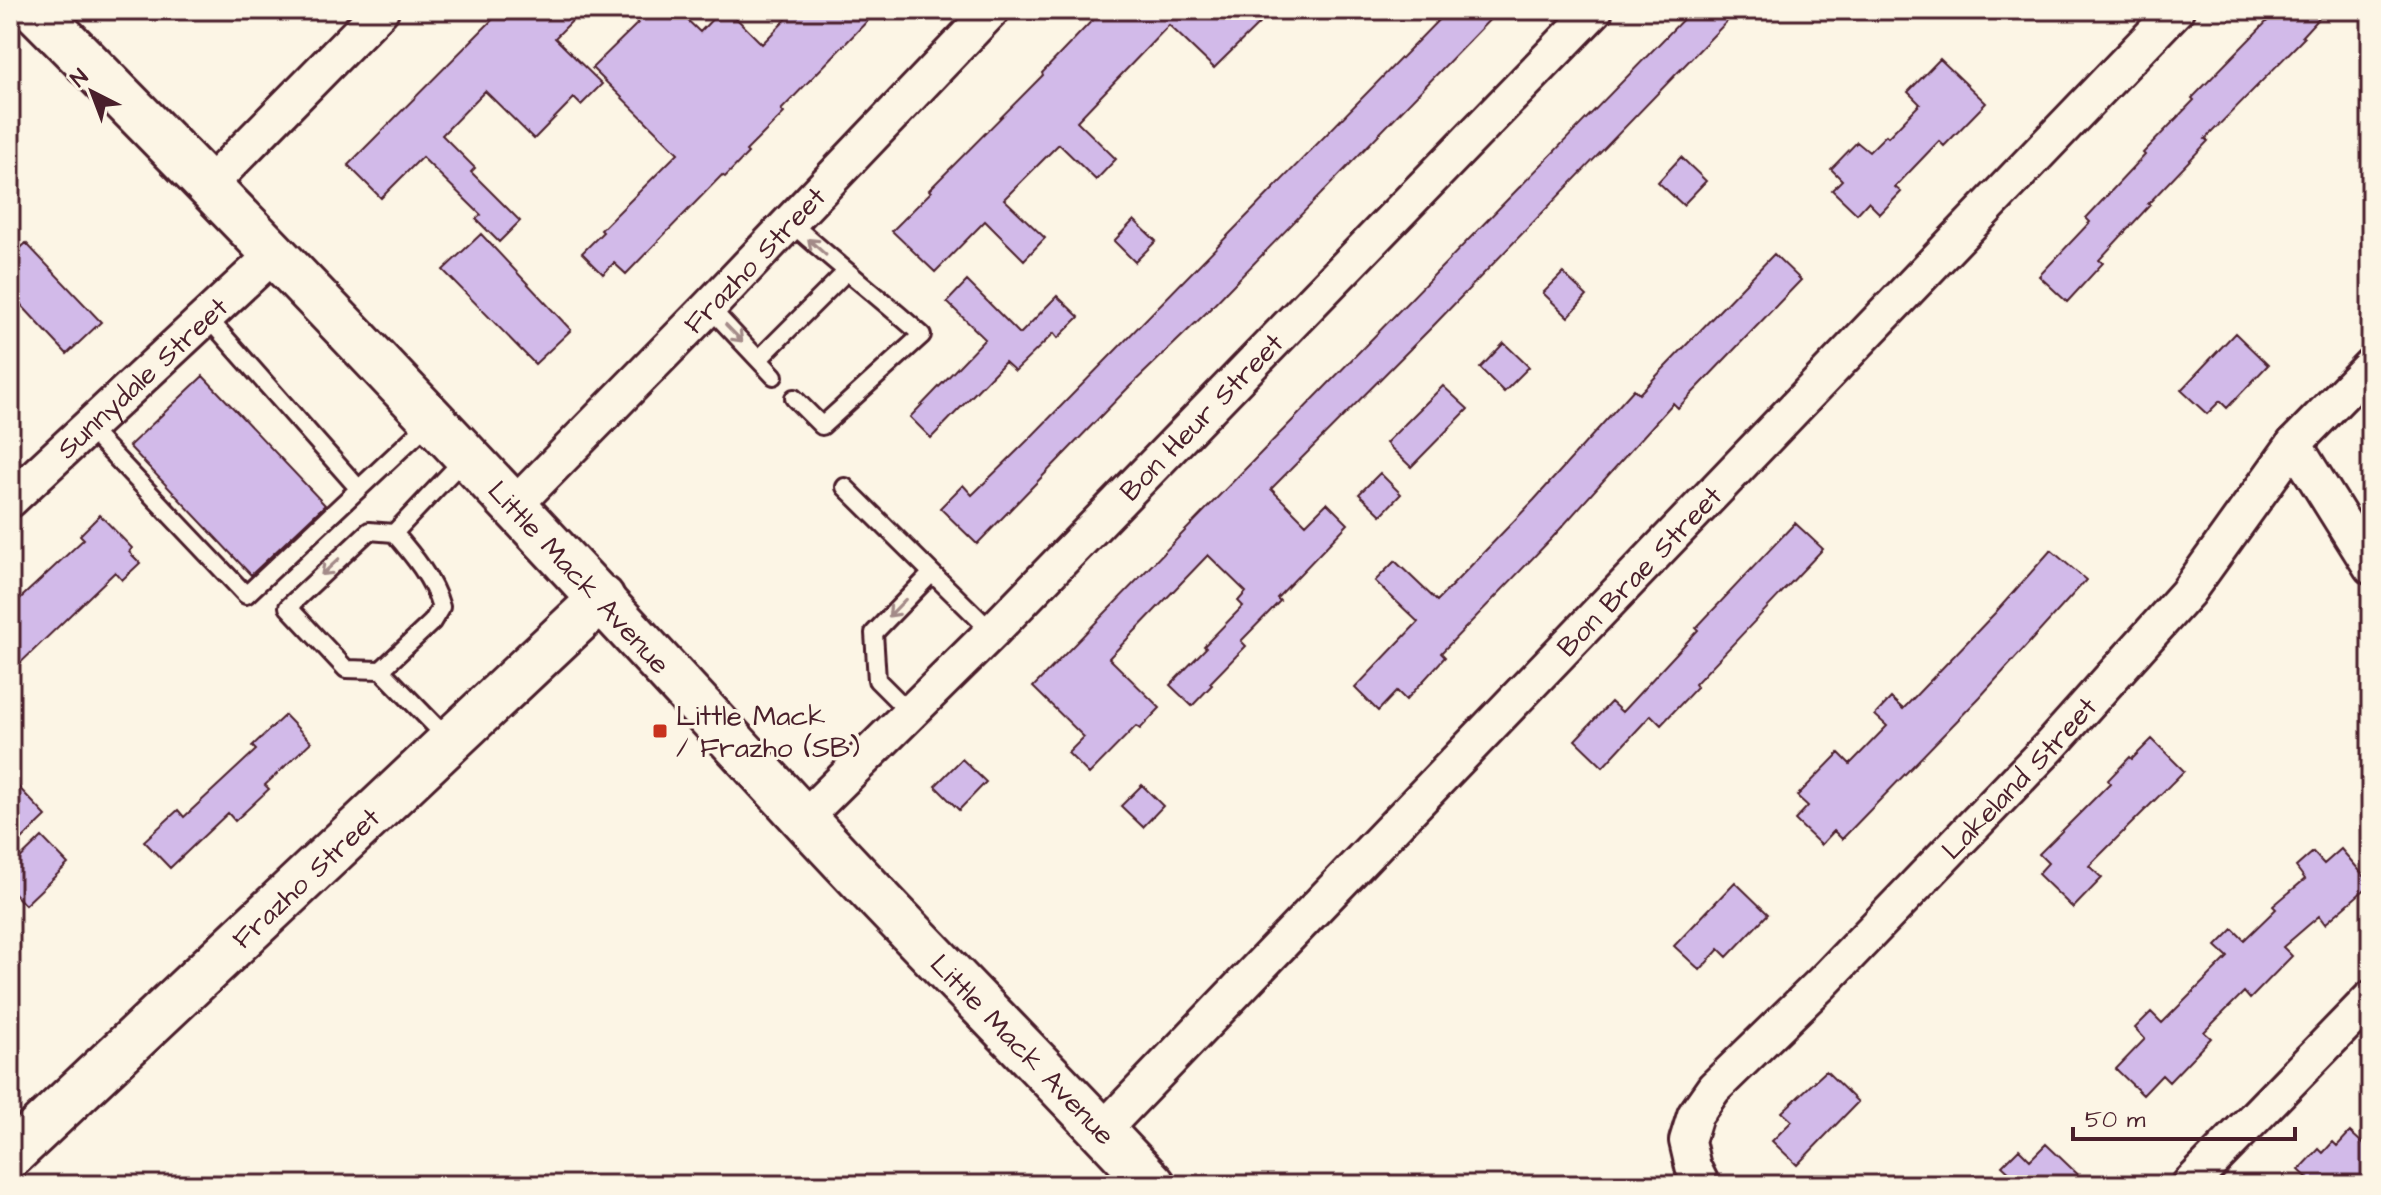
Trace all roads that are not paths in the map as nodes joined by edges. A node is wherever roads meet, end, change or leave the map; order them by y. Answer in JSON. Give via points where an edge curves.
{"nodes":[{"id":1,"x":35,"y":10,"type":"edge"},
{"id":2,"x":381,"y":10,"type":"edge"},
{"id":3,"x":992,"y":10,"type":"edge"},
{"id":4,"x":1595,"y":10,"type":"edge"},
{"id":5,"x":2176,"y":10,"type":"edge"},
{"id":6,"x":209,"y":185,"type":"junction"},
{"id":7,"x":789,"y":221,"type":"junction"},
{"id":8,"x":275,"y":253,"type":"junction"},
{"id":9,"x":846,"y":272,"type":"junction"},
{"id":10,"x":709,"y":307,"type":"junction"},
{"id":11,"x":206,"y":316,"type":"junction"},
{"id":12,"x":759,"y":359,"type":"junction"},
{"id":13,"x":2371,"y":365,"type":"edge"},
{"id":14,"x":774,"y":376,"type":"dead end"},
{"id":15,"x":794,"y":398,"type":"dead end"},
{"id":16,"x":432,"y":420,"type":"junction"},
{"id":17,"x":87,"y":427,"type":"junction"},
{"id":18,"x":2294,"y":444,"type":"junction"},
{"id":19,"x":467,"y":456,"type":"junction"},
{"id":20,"x":845,"y":487,"type":"dead end"},
{"id":21,"x":359,"y":489,"type":"junction"},
{"id":22,"x":10,"y":500,"type":"edge"},
{"id":23,"x":514,"y":506,"type":"junction"},
{"id":24,"x":394,"y":533,"type":"junction"},
{"id":25,"x":2371,"y":567,"type":"edge"},
{"id":26,"x":932,"y":573,"type":"junction"},
{"id":27,"x":602,"y":598,"type":"junction"},
{"id":28,"x":992,"y":632,"type":"junction"},
{"id":29,"x":381,"y":670,"type":"junction"},
{"id":30,"x":911,"y":714,"type":"junction"},
{"id":31,"x":449,"y":740,"type":"junction"},
{"id":32,"x":803,"y":819,"type":"junction"},
{"id":33,"x":2371,"y":998,"type":"edge"},
{"id":34,"x":1102,"y":1131,"type":"junction"},
{"id":35,"x":10,"y":1156,"type":"edge"},
{"id":36,"x":1153,"y":1185,"type":"edge"},
{"id":37,"x":1702,"y":1185,"type":"edge"},
{"id":38,"x":2189,"y":1185,"type":"edge"}],
"edges":[{"from":1,"to":6,"type":"main road","name":"Little Mack Avenue"},
{"from":2,"to":6,"type":"street"},
{"from":3,"to":7,"type":"street","name":"Frazho Street"},
{"from":4,"to":28,"type":"street","name":"Bon Heur Street"},
{"from":5,"to":34,"type":"street","name":"Bon Brae Street"},
{"from":6,"to":8,"type":"main road","name":"Little Mack Avenue"},
{"from":9,"to":7,"type":"lane","one_way":true},
{"from":7,"to":10,"type":"street","name":"Frazho Street"},
{"from":8,"to":11,"type":"street","name":"Sunnydale Street"},
{"from":8,"to":16,"type":"main road","name":"Little Mack Avenue"},
{"from":9,"to":12,"type":"lane"},
{"from":9,"to":15,"type":"lane","via":[[922,335],[822,426]]},
{"from":10,"to":12,"type":"lane","one_way":true},
{"from":10,"to":23,"type":"street","name":"Frazho Street"},
{"from":11,"to":17,"type":"street","name":"Sunnydale Street"},
{"from":11,"to":21,"type":"lane"},
{"from":12,"to":14,"type":"lane"},
{"from":13,"to":18,"type":"street","name":"Lakeland Street"},
{"from":16,"to":19,"type":"main road","name":"Little Mack Avenue"},
{"from":16,"to":21,"type":"lane"},
{"from":17,"to":21,"type":"lane","via":[[246,595]]},
{"from":17,"to":22,"type":"street","name":"Sunnydale Street"},
{"from":18,"to":25,"type":"street"},
{"from":18,"to":37,"type":"street","name":"Lakeland Street","via":[[2187,593],[2050,746],[1714,1088],[1695,1115],[1687,1141]]},
{"from":19,"to":23,"type":"main road","name":"Little Mack Avenue"},
{"from":19,"to":24,"type":"lane"},
{"from":20,"to":26,"type":"lane"},
{"from":23,"to":27,"type":"main road","name":"Little Mack Avenue"},
{"from":24,"to":29,"type":"lane","via":[[437,592],[441,607]]},
{"from":24,"to":29,"type":"lane","one_way":true,"via":[[369,531],[288,607],[346,669]]},
{"from":26,"to":28,"type":"lane"},
{"from":26,"to":30,"type":"lane","one_way":true,"via":[[874,633],[877,680]]},
{"from":27,"to":31,"type":"main road","name":"Frazho Street"},
{"from":27,"to":32,"type":"main road","name":"Little Mack Avenue"},
{"from":28,"to":30,"type":"street","name":"Bon Heur Street"},
{"from":29,"to":31,"type":"lane"},
{"from":30,"to":32,"type":"street","name":"Bon Heur Street"},
{"from":31,"to":35,"type":"main road","name":"Frazho Street"},
{"from":32,"to":34,"type":"main road","name":"Little Mack Avenue"},
{"from":33,"to":38,"type":"street"},
{"from":34,"to":36,"type":"main road","name":"Little Mack Avenue"}]}
